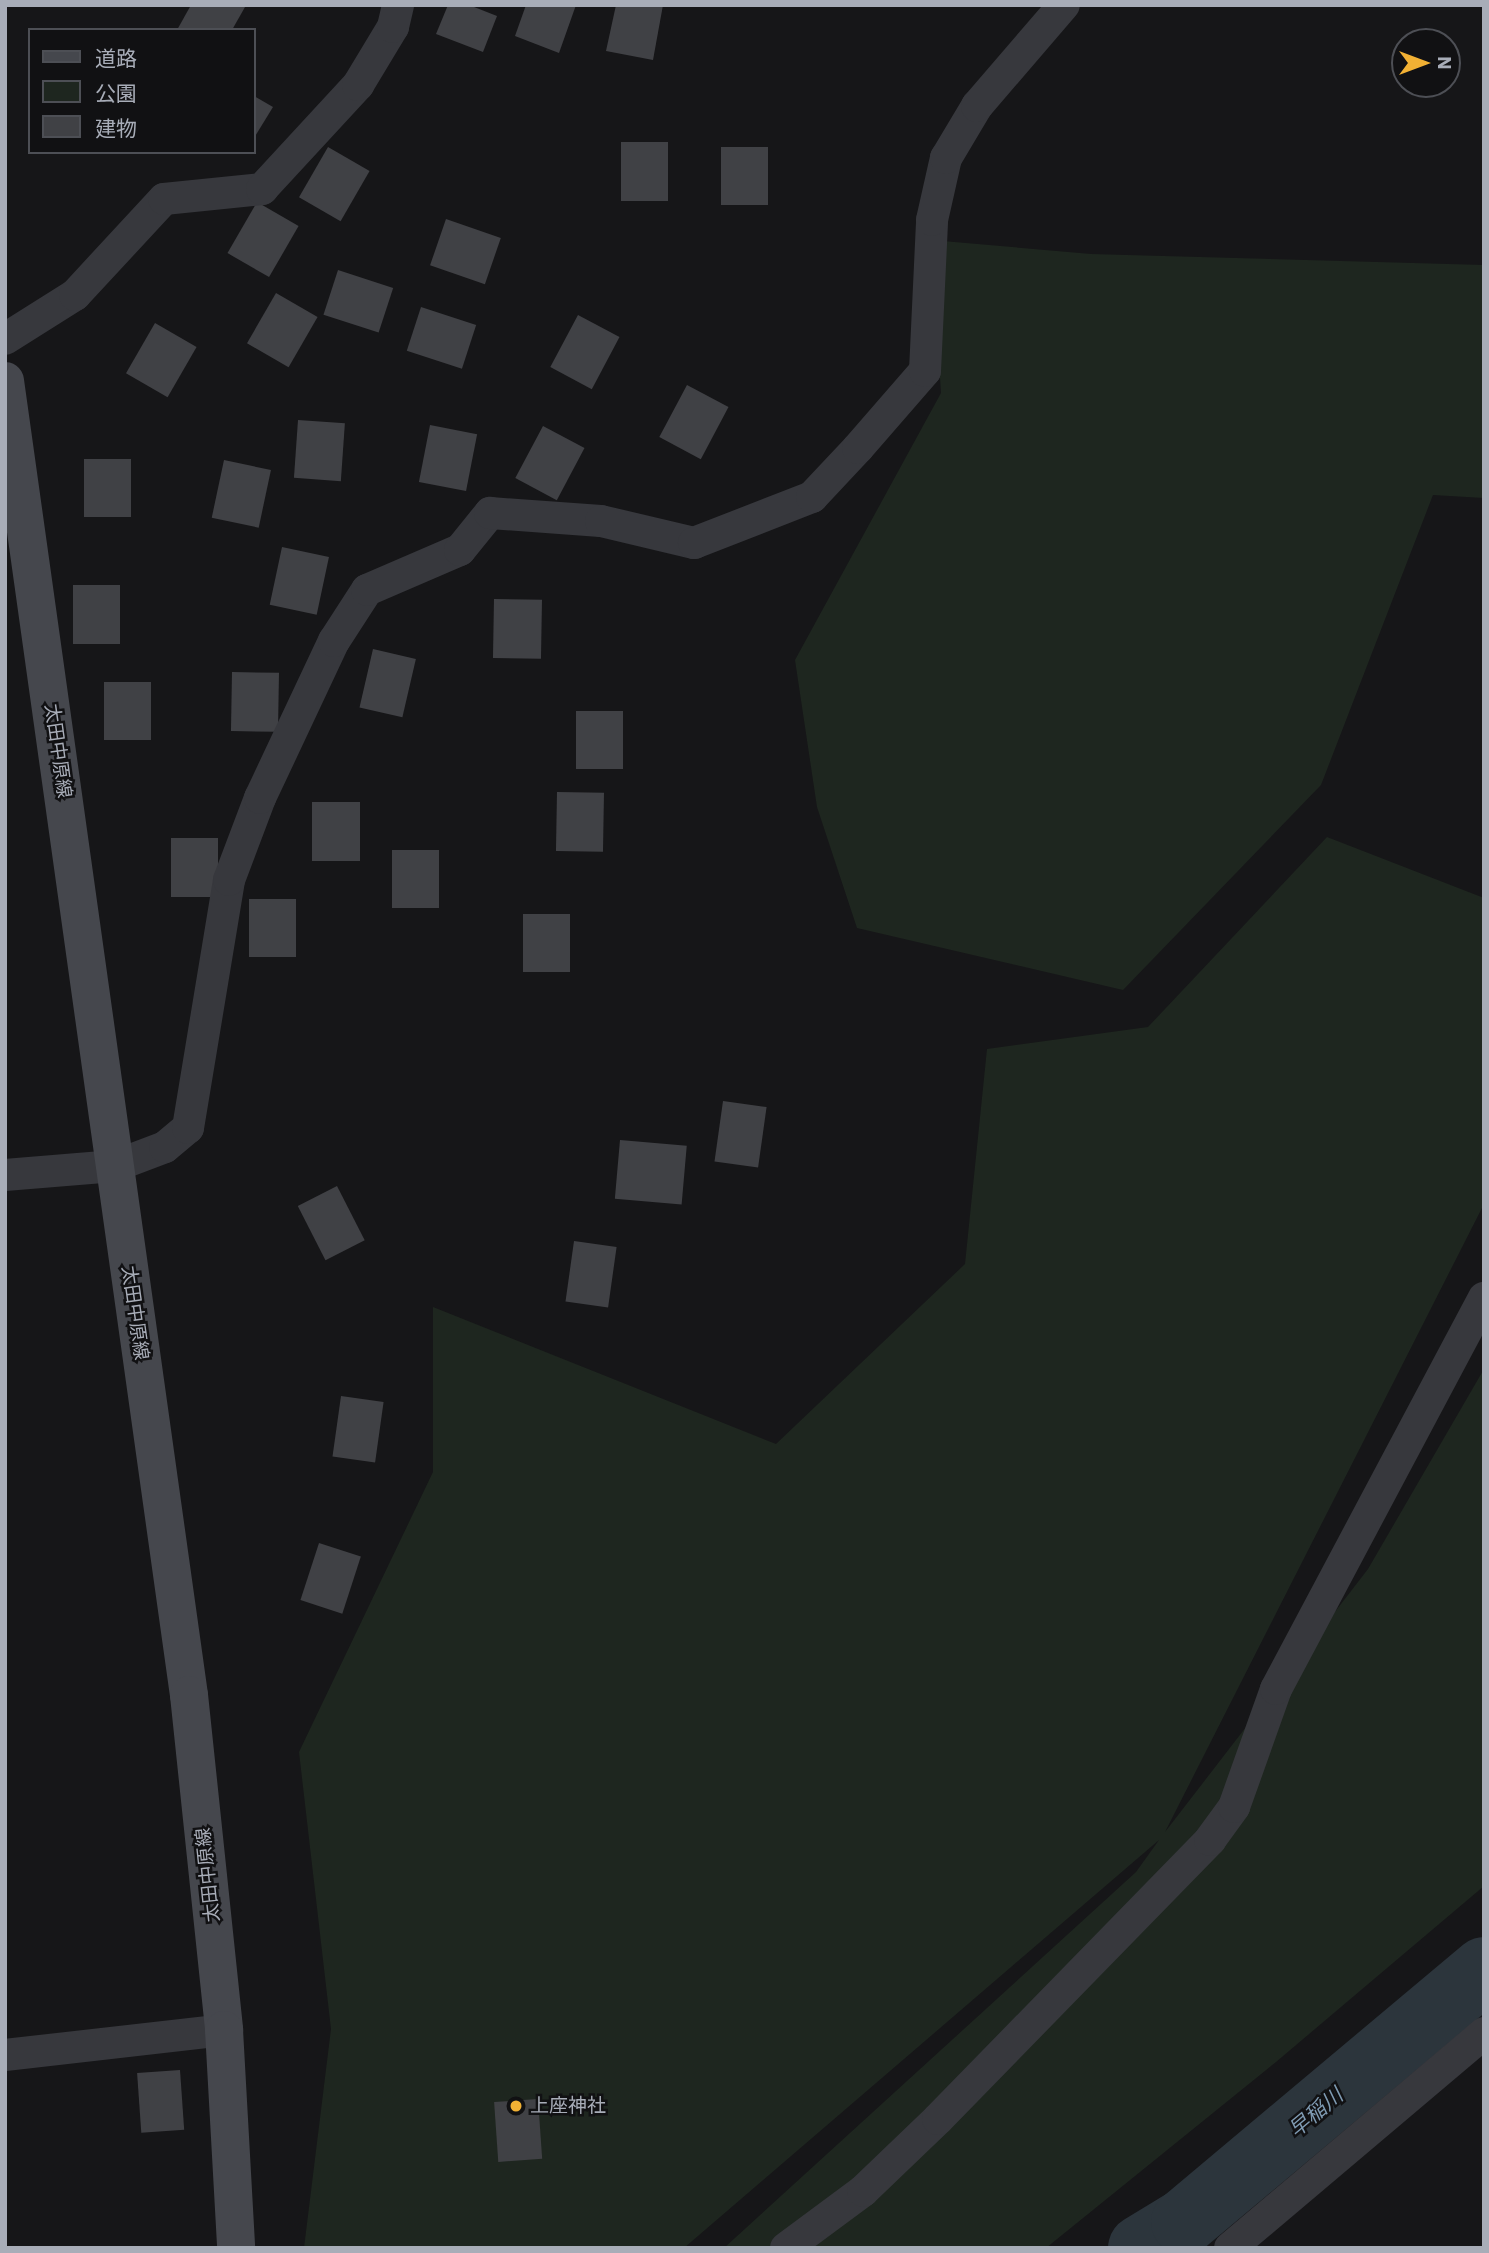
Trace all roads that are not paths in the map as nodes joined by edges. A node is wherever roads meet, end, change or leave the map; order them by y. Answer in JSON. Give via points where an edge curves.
{"nodes":[{"id":1,"x":398,"y":5,"type":"edge"},
{"id":2,"x":1064,"y":5,"type":"edge"},
{"id":3,"x":5,"y":339,"type":"edge"},
{"id":4,"x":5,"y":382,"type":"edge"},
{"id":5,"x":115,"y":1166,"type":"junction"},
{"id":6,"x":5,"y":1175,"type":"edge"},
{"id":7,"x":1484,"y":1298,"type":"edge"},
{"id":8,"x":224,"y":2030,"type":"junction"},
{"id":9,"x":1484,"y":2033,"type":"edge"},
{"id":10,"x":5,"y":2055,"type":"edge"},
{"id":11,"x":236,"y":2248,"type":"edge"},
{"id":12,"x":786,"y":2248,"type":"edge"},
{"id":13,"x":1230,"y":2248,"type":"edge"}],
"edges":[{"from":1,"to":3,"type":"street","via":[[393,27],[358,85],[262,189],[164,198],[75,295]]},
{"from":2,"to":5,"type":"street","via":[[977,106],[946,158],[932,220],[925,371],[812,497],[694,543],[601,521],[490,513],[460,550],[367,590],[334,641],[271,773],[229,880],[188,1128],[165,1147]]},
{"from":4,"to":5,"type":"main road","name":"太田中原線"},
{"from":5,"to":6,"type":"street"},
{"from":5,"to":8,"type":"main road","name":"太田中原線","via":[[189,1695]]},
{"from":7,"to":12,"type":"street","via":[[1276,1689],[1234,1807],[1210,1840],[929,2128],[863,2191]]},
{"from":8,"to":10,"type":"street"},
{"from":8,"to":11,"type":"main road","name":"太田中原線"},
{"from":9,"to":13,"type":"street"}]}
